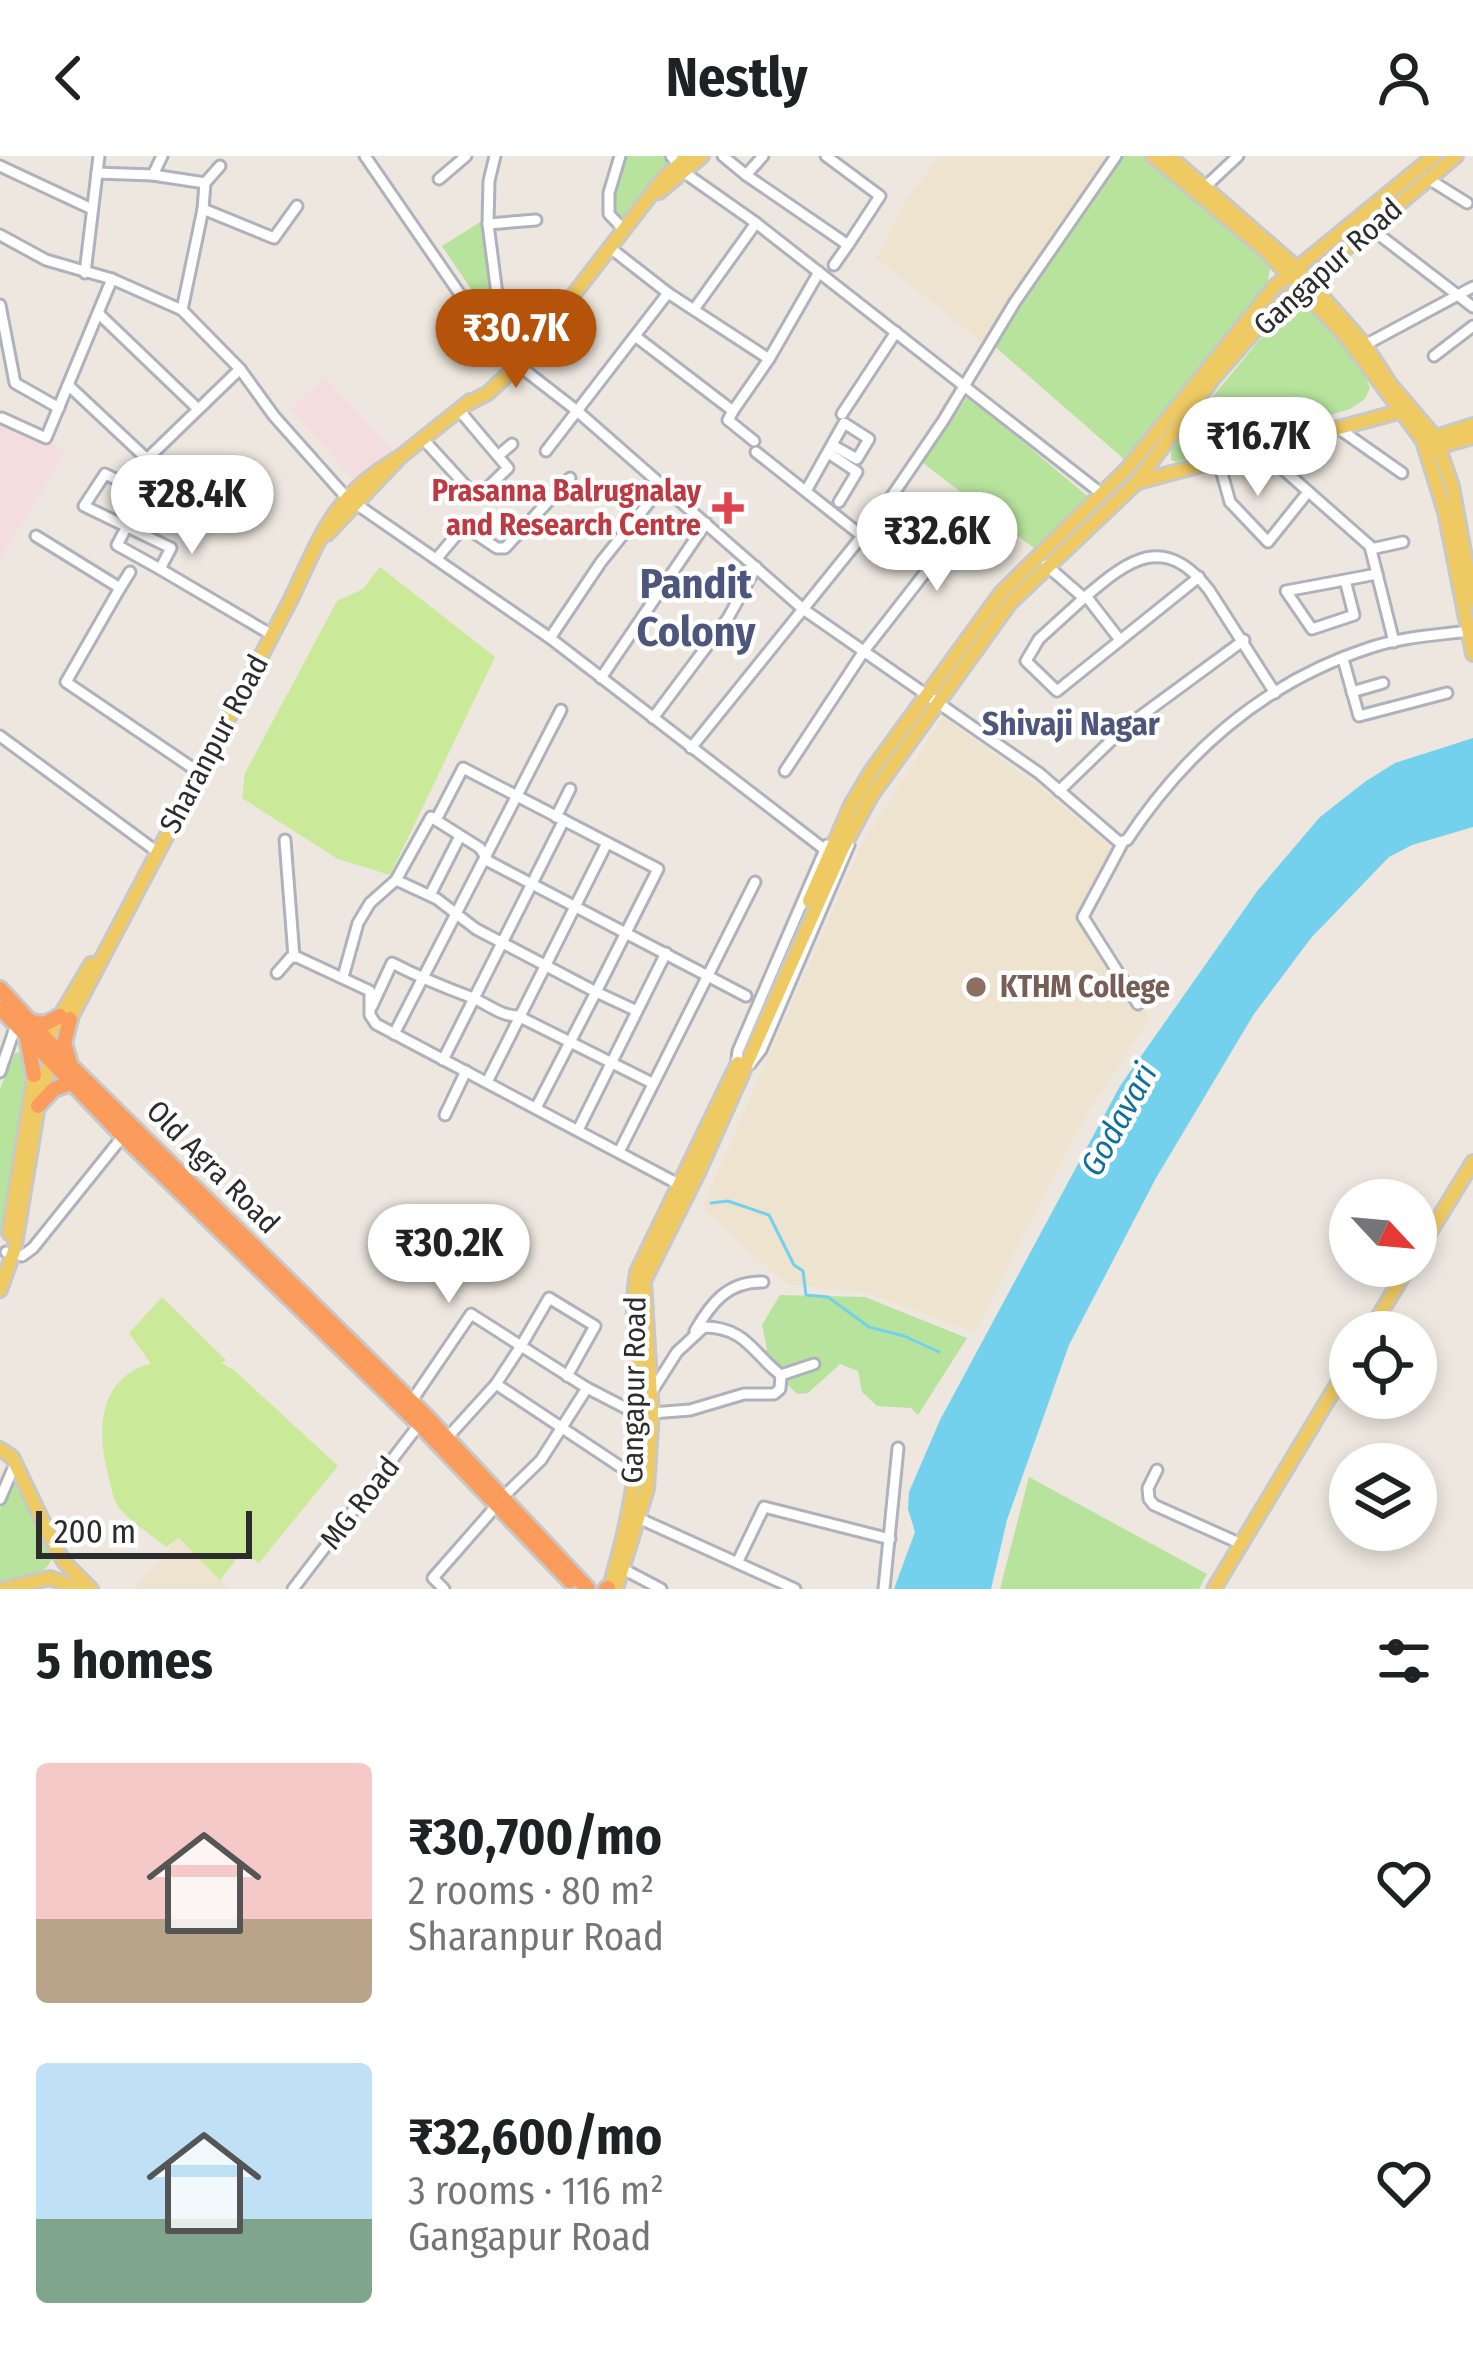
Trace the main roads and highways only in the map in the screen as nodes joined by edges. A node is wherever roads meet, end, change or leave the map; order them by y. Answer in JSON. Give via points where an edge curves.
{"nodes":[{"id":1,"x":1153,"y":156,"type":"edge"},
{"id":2,"x":1169,"y":156,"type":"edge"},
{"id":3,"x":1434,"y":156,"type":"edge"},
{"id":4,"x":1456,"y":156,"type":"edge"},
{"id":5,"x":686,"y":160,"type":"edge"},
{"id":6,"x":1297,"y":278,"type":"junction"},
{"id":7,"x":1404,"y":410,"type":"junction"},
{"id":8,"x":1473,"y":425,"type":"edge"},
{"id":9,"x":1473,"y":437,"type":"edge"},
{"id":10,"x":1431,"y":444,"type":"junction"},
{"id":11,"x":1136,"y":483,"type":"junction"},
{"id":12,"x":1473,"y":601,"type":"edge"},
{"id":13,"x":1471,"y":630,"type":"edge"},
{"id":14,"x":1473,"y":654,"type":"edge"},
{"id":15,"x":932,"y":695,"type":"junction"},
{"id":16,"x":0,"y":989,"type":"edge"},
{"id":17,"x":0,"y":1008,"type":"edge"},
{"id":18,"x":65,"y":1017,"type":"junction"},
{"id":19,"x":25,"y":1027,"type":"junction"},
{"id":20,"x":48,"y":1049,"type":"junction"},
{"id":21,"x":34,"y":1075,"type":"junction"},
{"id":22,"x":72,"y":1076,"type":"junction"},
{"id":23,"x":38,"y":1106,"type":"junction"},
{"id":24,"x":1473,"y":1162,"type":"edge"},
{"id":25,"x":684,"y":1187,"type":"junction"},
{"id":26,"x":1437,"y":1221,"type":"edge"},
{"id":27,"x":10,"y":1253,"type":"junction"},
{"id":28,"x":0,"y":1275,"type":"edge"},
{"id":29,"x":0,"y":1290,"type":"edge"},
{"id":30,"x":1329,"y":1397,"type":"edge"},
{"id":31,"x":647,"y":1417,"type":"junction"},
{"id":32,"x":422,"y":1420,"type":"junction"},
{"id":33,"x":0,"y":1449,"type":"edge"},
{"id":34,"x":500,"y":1501,"type":"junction"},
{"id":35,"x":635,"y":1516,"type":"junction"},
{"id":36,"x":62,"y":1557,"type":"junction"},
{"id":37,"x":50,"y":1578,"type":"junction"},
{"id":38,"x":4,"y":1589,"type":"edge"},
{"id":39,"x":80,"y":1589,"type":"edge"},
{"id":40,"x":91,"y":1589,"type":"edge"},
{"id":41,"x":578,"y":1589,"type":"edge"},
{"id":42,"x":588,"y":1589,"type":"edge"},
{"id":43,"x":609,"y":1589,"type":"edge"},
{"id":44,"x":1214,"y":1589,"type":"edge"}],
"edges":[{"from":1,"to":6,"type":"main road"},
{"from":2,"to":6,"type":"main road"},
{"from":3,"to":6,"type":"main road","name":"Gangapur Road"},
{"from":4,"to":6,"type":"main road","name":"Gangapur Road"},
{"from":5,"to":18,"type":"main road","name":"Sharanpur Road","via":[[488,392],[354,497],[315,548]]},
{"from":6,"to":7,"type":"main road"},
{"from":6,"to":7,"type":"main road","via":[[1365,345]]},
{"from":6,"to":11,"type":"main road","name":"Gangapur Road"},
{"from":6,"to":15,"type":"main road","name":"Gangapur Road","via":[[1127,469],[1001,593]]},
{"from":7,"to":10,"type":"main road"},
{"from":7,"to":11,"type":"main road"},
{"from":8,"to":10,"type":"main road"},
{"from":9,"to":10,"type":"main road"},
{"from":10,"to":12,"type":"main road","via":[[1452,486]]},
{"from":10,"to":13,"type":"main road"},
{"from":11,"to":15,"type":"main road","name":"Gangapur Road","via":[[1046,565]]},
{"from":13,"to":14,"type":"main road"},
{"from":15,"to":25,"type":"main road","name":"Gangapur Road","via":[[834,847]]},
{"from":16,"to":19,"type":"highway","name":"Old Agra Road"},
{"from":17,"to":19,"type":"highway","name":"Old Agra Road"},
{"from":18,"to":19,"type":"highway"},
{"from":18,"to":20,"type":"main road","name":"Sharanpur Road"},
{"from":18,"to":22,"type":"highway"},
{"from":19,"to":20,"type":"highway","name":"Old Agra Road"},
{"from":19,"to":21,"type":"highway"},
{"from":20,"to":21,"type":"main road"},
{"from":20,"to":22,"type":"highway","name":"Old Agra Road"},
{"from":20,"to":23,"type":"main road"},
{"from":21,"to":27,"type":"main road"},
{"from":22,"to":23,"type":"highway"},
{"from":22,"to":32,"type":"highway","name":"Old Agra Road","via":[[123,1136]]},
{"from":22,"to":32,"type":"highway","name":"Old Agra Road"},
{"from":23,"to":27,"type":"main road"},
{"from":24,"to":26,"type":"main road"},
{"from":25,"to":31,"type":"main road","name":"Gangapur Road","via":[[644,1281]]},
{"from":25,"to":31,"type":"main road","name":"Gangapur Road","via":[[648,1244],[633,1292]]},
{"from":27,"to":28,"type":"main road"},
{"from":27,"to":29,"type":"main road"},
{"from":30,"to":44,"type":"main road"},
{"from":31,"to":35,"type":"main road","name":"Gangapur Road"},
{"from":31,"to":35,"type":"main road","name":"Gangapur Road","via":[[647,1489]]},
{"from":32,"to":34,"type":"highway","name":"Old Agra Road"},
{"from":32,"to":34,"type":"highway","name":"Old Agra Road"},
{"from":33,"to":36,"type":"main road"},
{"from":34,"to":41,"type":"highway","name":"Old Agra Road"},
{"from":34,"to":42,"type":"highway","name":"Old Agra Road"},
{"from":35,"to":43,"type":"main road","name":"Gangapur Road"},
{"from":35,"to":43,"type":"main road","name":"Gangapur Road","via":[[623,1569]]},
{"from":36,"to":37,"type":"main road"},
{"from":36,"to":40,"type":"main road"},
{"from":37,"to":38,"type":"main road"},
{"from":37,"to":39,"type":"main road"}]}
